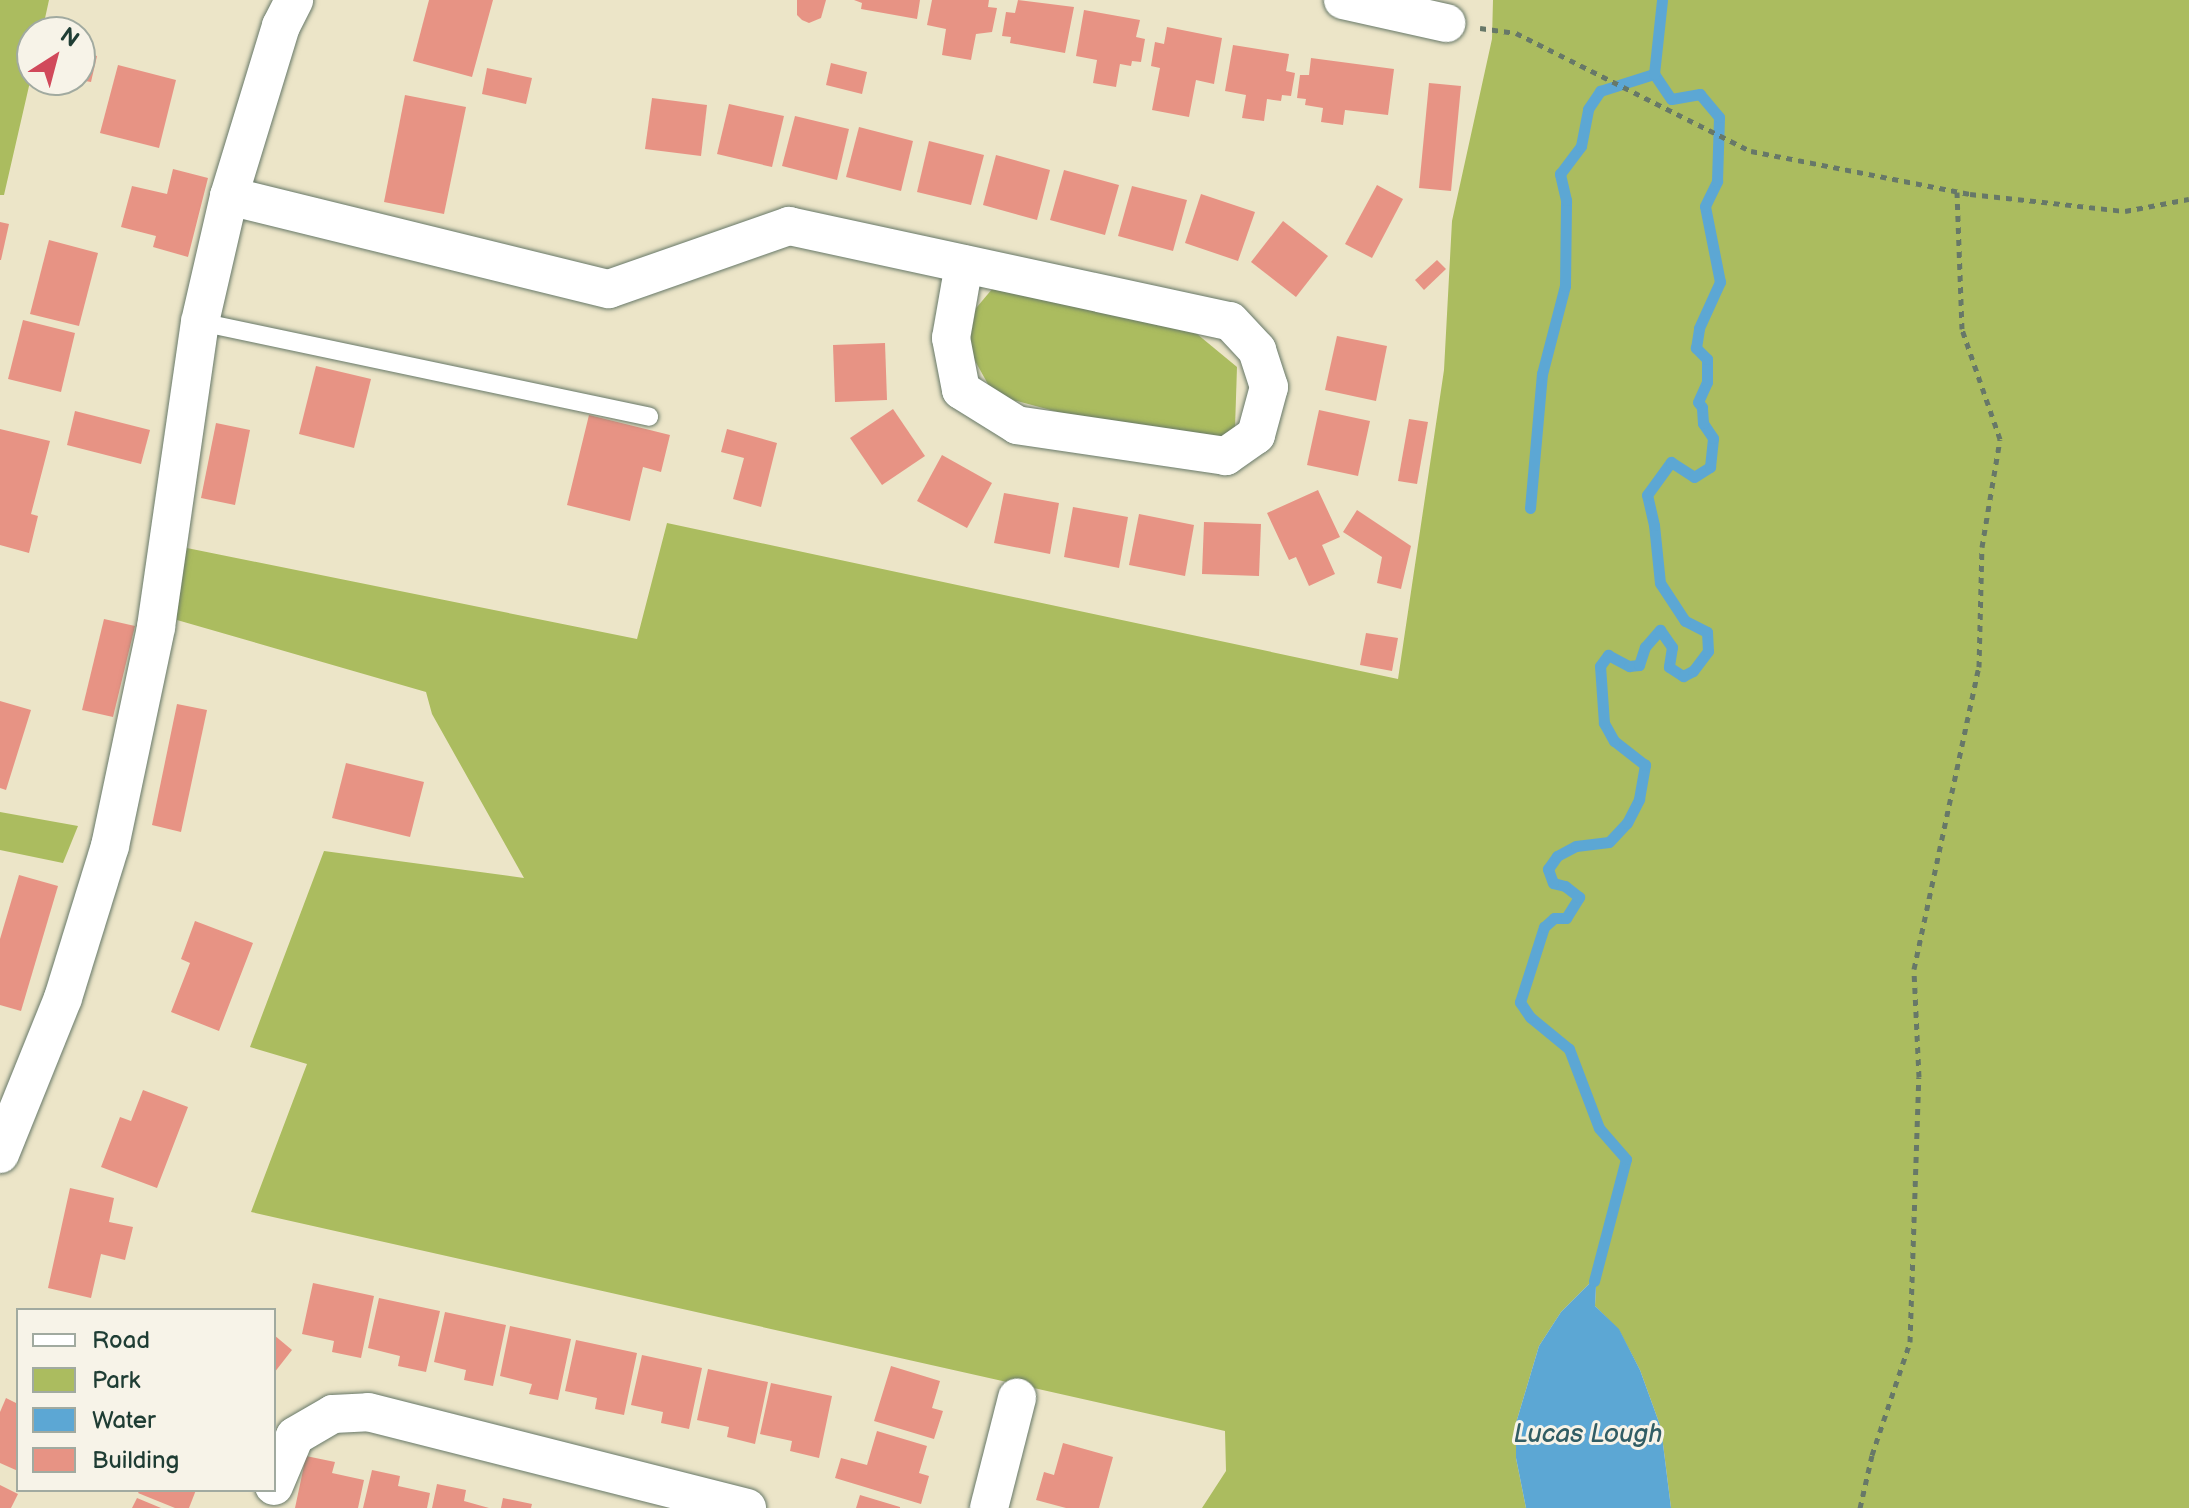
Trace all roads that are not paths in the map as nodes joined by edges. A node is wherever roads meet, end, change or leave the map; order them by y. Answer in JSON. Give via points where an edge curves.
{"nodes":[{"id":1,"x":294,"y":0,"type":"edge"},
{"id":2,"x":1343,"y":0,"type":"edge"},
{"id":3,"x":1446,"y":23,"type":"road end"},
{"id":4,"x":229,"y":196,"type":"junction"},
{"id":5,"x":964,"y":264,"type":"junction"},
{"id":6,"x":200,"y":322,"type":"junction"},
{"id":7,"x":649,"y":417,"type":"dead end"},
{"id":8,"x":0,"y":1154,"type":"edge"},
{"id":9,"x":1017,"y":1398,"type":"dead end"},
{"id":10,"x":276,"y":1481,"type":"edge"},
{"id":11,"x":747,"y":1508,"type":"edge"},
{"id":12,"x":989,"y":1508,"type":"edge"}],
"edges":[{"from":1,"to":4,"type":"street","via":[[281,26]]},
{"from":2,"to":3,"type":"street"},
{"from":4,"to":5,"type":"street","via":[[609,289],[789,226]]},
{"from":4,"to":6,"type":"street"},
{"from":5,"to":5,"type":"street","via":[[1230,321],[1257,350],[1269,387],[1256,435],[1226,456],[1017,425],[961,390],[951,338]]},
{"from":6,"to":7,"type":"lane"},
{"from":6,"to":8,"type":"street","via":[[156,627],[110,846],[63,998]]},
{"from":9,"to":12,"type":"street"},
{"from":10,"to":11,"type":"street","via":[[295,1436],[333,1414],[368,1412]]}]}
